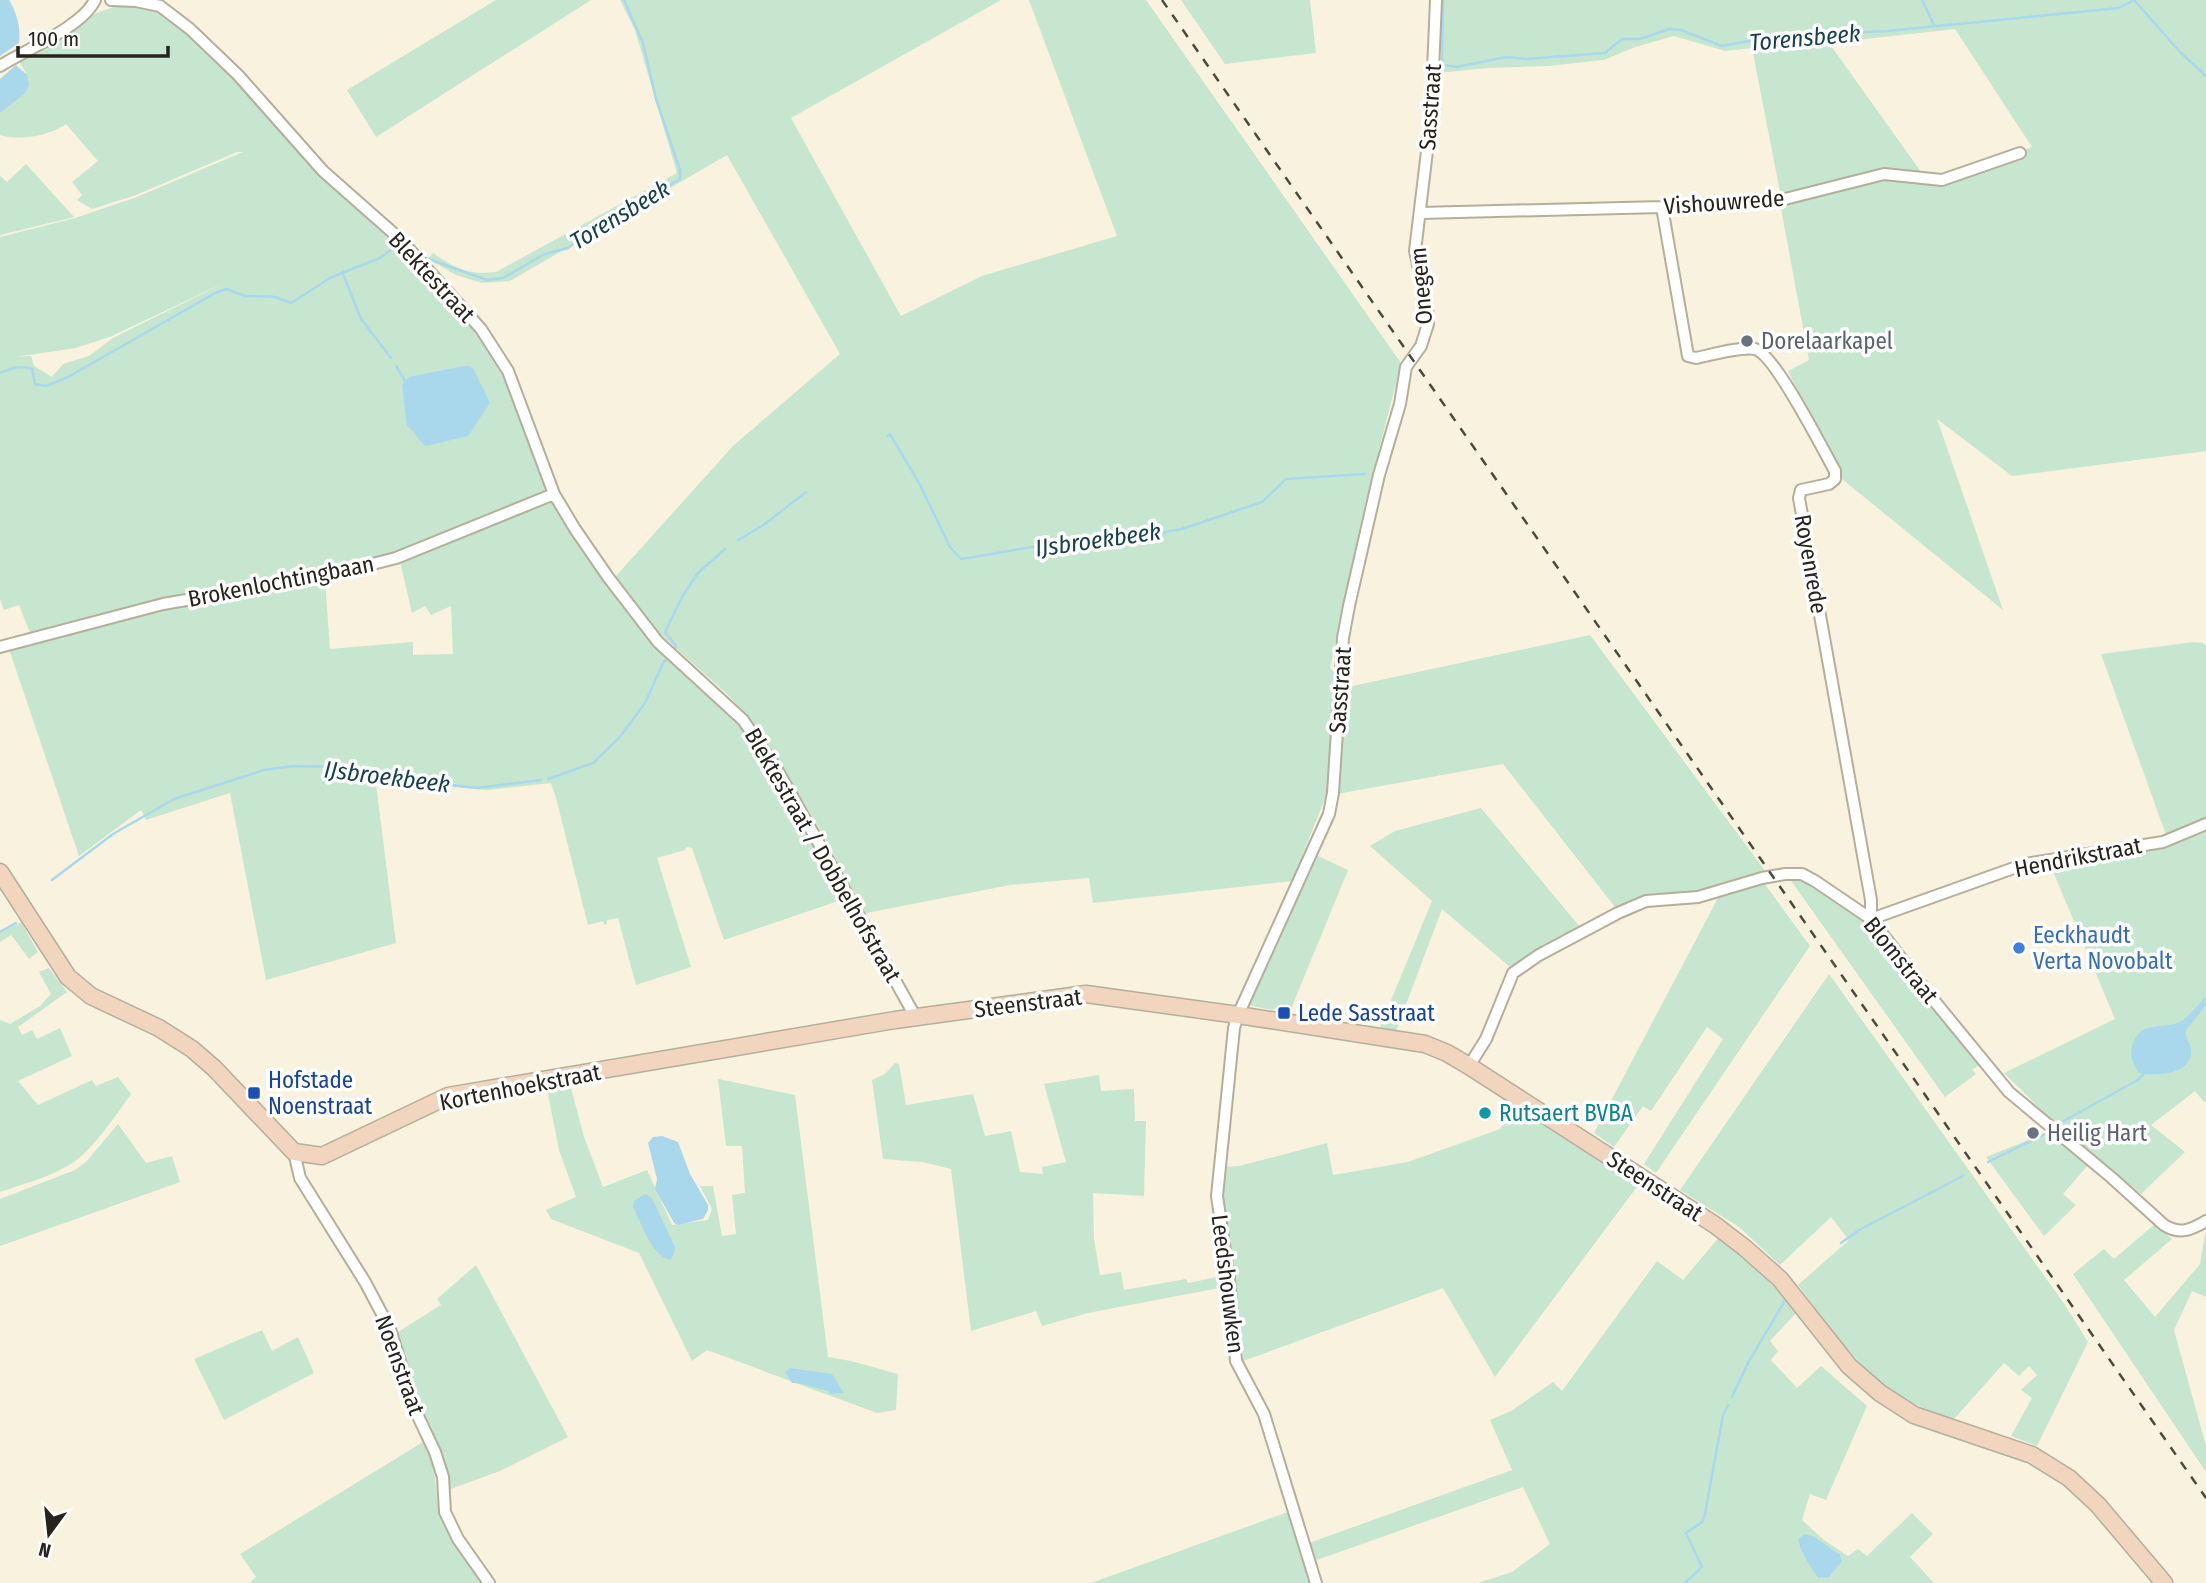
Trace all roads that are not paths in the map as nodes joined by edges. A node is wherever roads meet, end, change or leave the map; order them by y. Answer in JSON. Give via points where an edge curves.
{"nodes":[{"id":1,"x":95,"y":0,"type":"edge"},
{"id":2,"x":111,"y":0,"type":"edge"},
{"id":3,"x":1436,"y":0,"type":"edge"},
{"id":4,"x":0,"y":66,"type":"edge"},
{"id":5,"x":2020,"y":153,"type":"dead end"},
{"id":6,"x":1662,"y":207,"type":"junction"},
{"id":7,"x":1420,"y":213,"type":"junction"},
{"id":8,"x":1413,"y":355,"type":"joint"},
{"id":9,"x":554,"y":494,"type":"junction"},
{"id":10,"x":658,"y":642,"type":"joint"},
{"id":11,"x":0,"y":647,"type":"edge"},
{"id":12,"x":2206,"y":824,"type":"edge"},
{"id":13,"x":0,"y":872,"type":"edge"},
{"id":14,"x":1871,"y":919,"type":"junction"},
{"id":15,"x":1238,"y":1014,"type":"junction"},
{"id":16,"x":916,"y":1018,"type":"junction"},
{"id":17,"x":1469,"y":1066,"type":"junction"},
{"id":18,"x":294,"y":1152,"type":"junction"},
{"id":19,"x":2206,"y":1221,"type":"edge"},
{"id":20,"x":489,"y":1583,"type":"edge"},
{"id":21,"x":1316,"y":1583,"type":"edge"},
{"id":22,"x":2164,"y":1583,"type":"edge"}],
"edges":[{"from":1,"to":4,"type":"street","via":[[79,20]]},
{"from":2,"to":9,"type":"street","name":"Blektestraat","via":[[160,6],[190,29],[238,75],[323,171],[408,248],[481,329],[499,354],[520,400]]},
{"from":3,"to":7,"type":"street","name":"Sasstraat","via":[[1431,118]]},
{"from":5,"to":6,"type":"street","name":"Vishouwrede","via":[[1942,180],[1884,174],[1781,200]]},
{"from":6,"to":7,"type":"street","name":"Vishouwrede"},
{"from":6,"to":14,"type":"street","name":"Royenrede","via":[[1688,356],[1759,351],[1775,367],[1835,471],[1829,484],[1801,490],[1799,498]]},
{"from":7,"to":8,"type":"street","name":"Onegem","via":[[1416,259],[1427,324]]},
{"from":8,"to":15,"type":"street","name":"Sasstraat","via":[[1379,475],[1343,638],[1329,814]]},
{"from":9,"to":10,"type":"street","name":"Blektestraat","via":[[608,577]]},
{"from":9,"to":11,"type":"street","name":"Brokenlochtingbaan","via":[[396,558],[326,576],[163,604]]},
{"from":10,"to":16,"type":"street","name":"Blektestraat / Dobbelhofstraat","via":[[743,720],[776,768]]},
{"from":12,"to":14,"type":"street","name":"Hendrikstraat","via":[[2163,842],[2025,864]]},
{"from":13,"to":18,"type":"street","via":[[68,977],[91,996],[192,1049]]},
{"from":14,"to":17,"type":"street","name":"Blomstraat","via":[[1810,877],[1793,873],[1698,897],[1633,905],[1513,973],[1486,1039]]},
{"from":14,"to":19,"type":"street","name":"Blomstraat","via":[[2022,1103],[2170,1229],[2188,1231]]},
{"from":15,"to":16,"type":"street","name":"Steenstraat","via":[[1086,994]]},
{"from":15,"to":17,"type":"street","name":"Steenstraat","via":[[1425,1044]]},
{"from":15,"to":21,"type":"street","name":"Leedshouwken","via":[[1217,1196],[1236,1361],[1264,1414]]},
{"from":16,"to":18,"type":"street","name":"Kortenhoekstraat","via":[[448,1096],[322,1156]]},
{"from":17,"to":22,"type":"street","name":"Steenstraat","via":[[1745,1248],[1780,1279],[1849,1366],[1880,1393],[1914,1415],[2032,1455],[2069,1478]]},
{"from":18,"to":20,"type":"street","name":"Noenstraat","via":[[300,1178],[390,1329],[416,1412],[443,1477],[445,1512]]}]}
